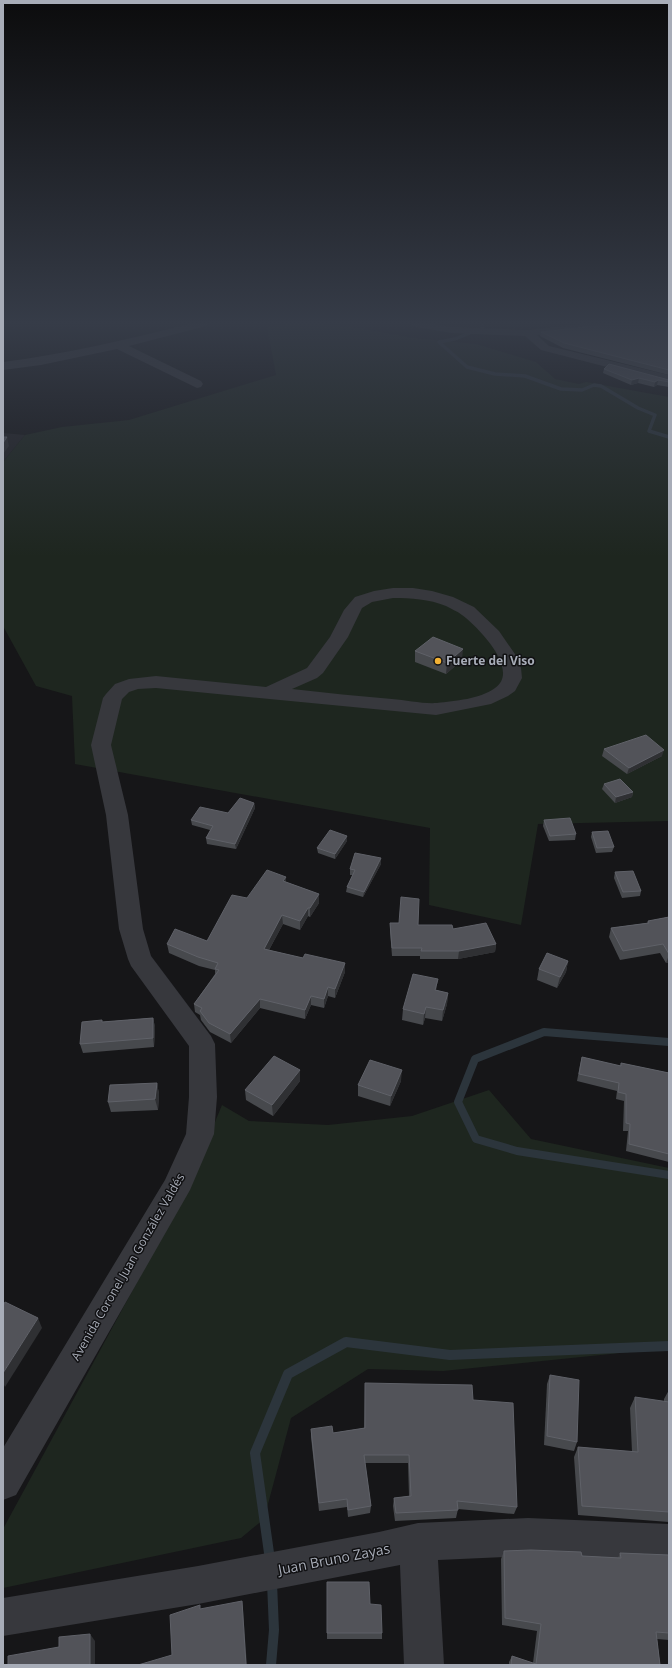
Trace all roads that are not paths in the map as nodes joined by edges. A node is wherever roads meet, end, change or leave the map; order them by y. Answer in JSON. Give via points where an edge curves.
{"nodes":[{"id":1,"x":270,"y":692,"type":"junction"},
{"id":2,"x":3,"y":1482,"type":"edge"},
{"id":3,"x":418,"y":1542,"type":"junction"},
{"id":4,"x":669,"y":1543,"type":"edge"},
{"id":5,"x":3,"y":1617,"type":"edge"},
{"id":6,"x":424,"y":1665,"type":"edge"}],
"edges":[{"from":1,"to":1,"type":"street","name":"Avenida Coronel Juan González Valdés","via":[[436,709],[477,702],[494,696],[508,688],[514,677],[512,663],[494,636],[468,612],[439,597],[403,593],[379,594],[364,598],[356,605],[339,636],[314,672]]},
{"from":1,"to":2,"type":"street","name":"Avenida Coronel Juan González Valdés","via":[[156,682],[136,683],[122,688],[113,698],[101,744],[117,815],[131,929],[140,959],[202,1044],[203,1097],[200,1134],[175,1190]]},
{"from":3,"to":4,"type":"street","name":"Juan Bruno Zayas","via":[[528,1537]]},
{"from":3,"to":5,"type":"street","name":"Juan Bruno Zayas","via":[[295,1567]]},
{"from":3,"to":6,"type":"street"}]}
